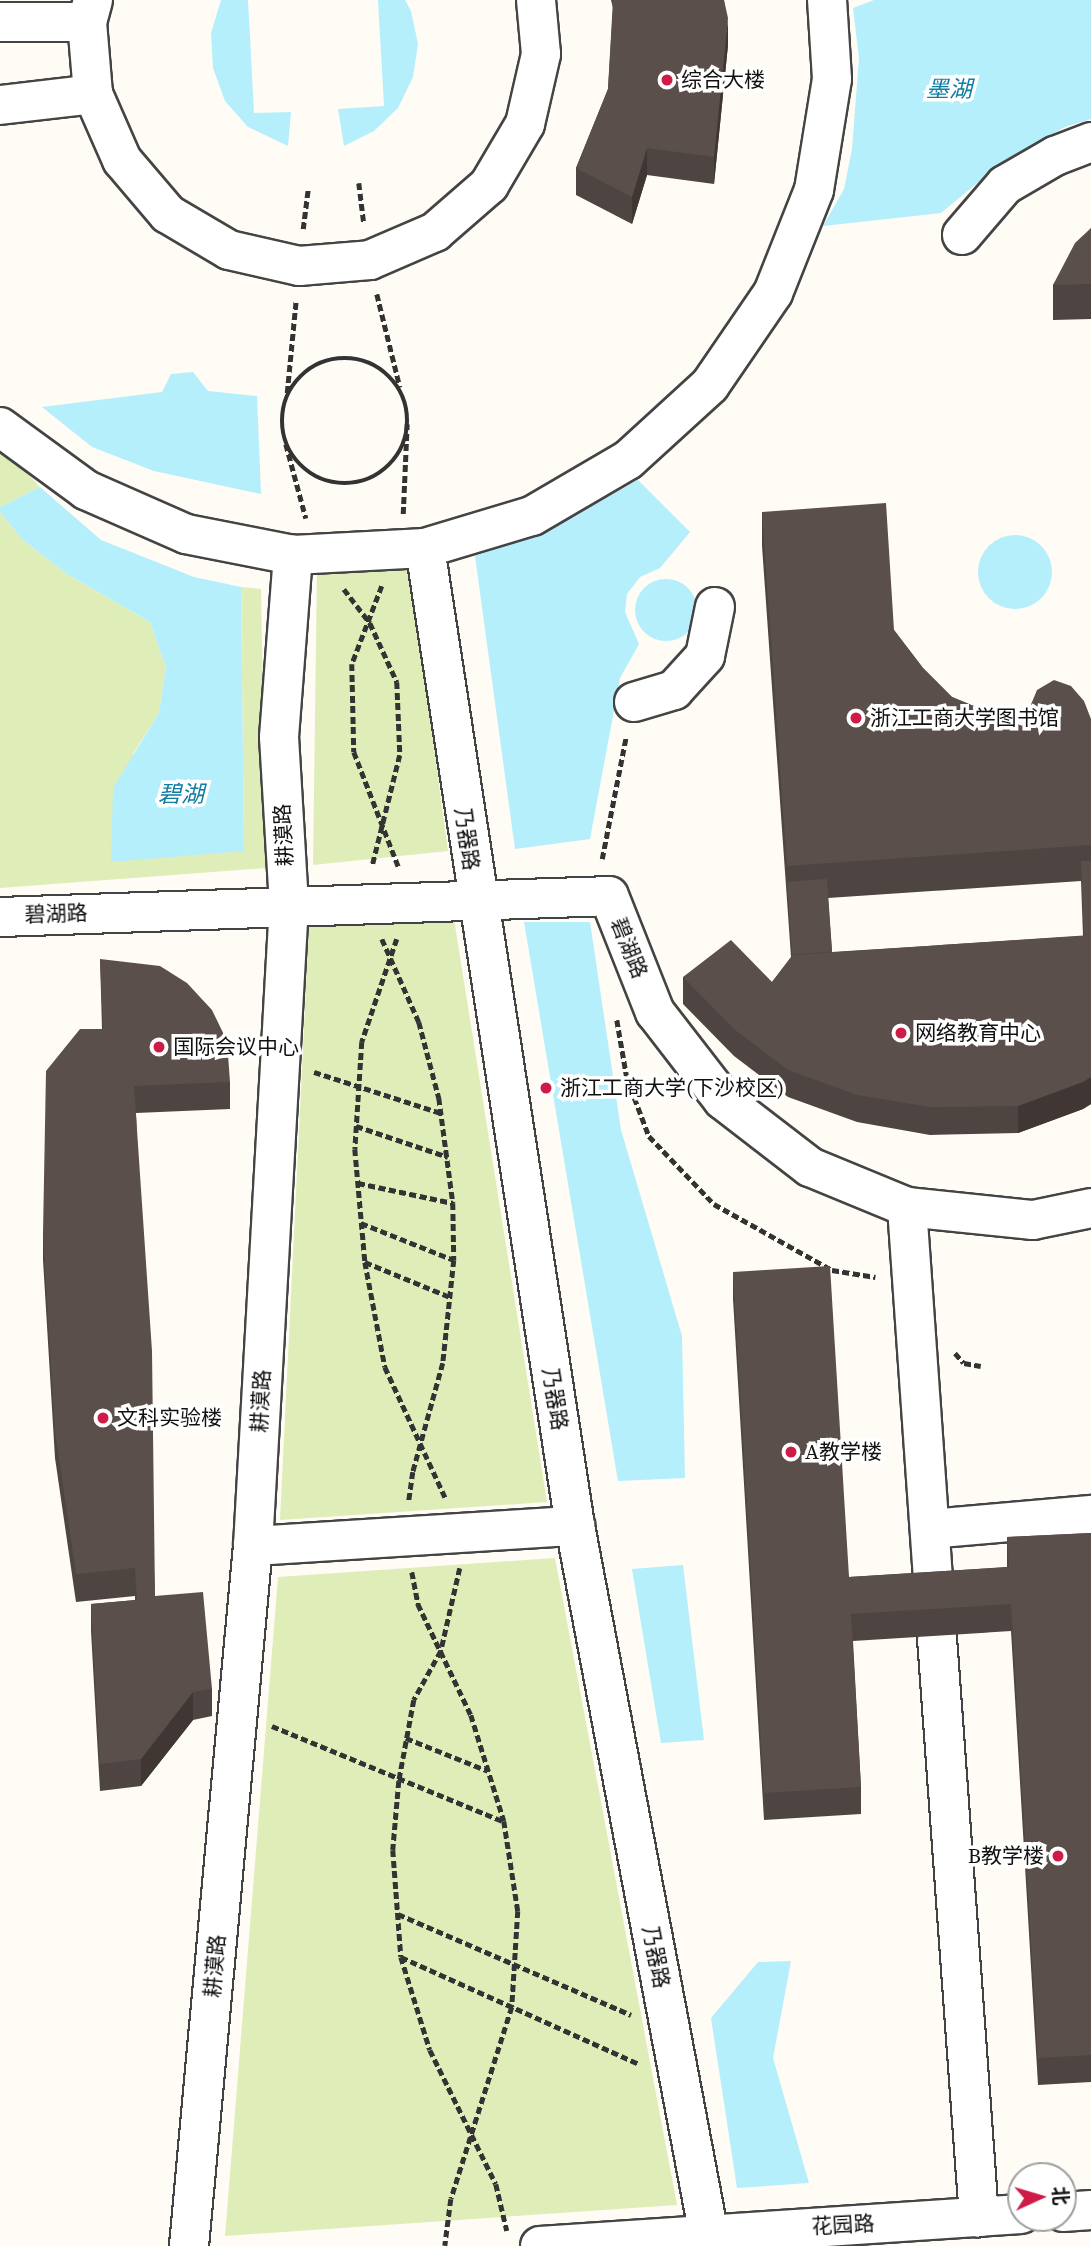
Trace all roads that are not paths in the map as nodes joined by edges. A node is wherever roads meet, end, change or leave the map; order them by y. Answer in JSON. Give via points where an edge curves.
{"nodes":[{"id":1,"x":536,"y":0,"type":"edge"},
{"id":2,"x":827,"y":0,"type":"edge"},
{"id":3,"x":90,"y":11,"type":"edge"},
{"id":4,"x":0,"y":22,"type":"edge"},
{"id":5,"x":93,"y":94,"type":"junction"},
{"id":6,"x":0,"y":105,"type":"edge"},
{"id":7,"x":1091,"y":142,"type":"edge"},
{"id":8,"x":962,"y":235,"type":"dead end"},
{"id":9,"x":0,"y":427,"type":"edge"},
{"id":10,"x":410,"y":550,"type":"junction"},
{"id":11,"x":306,"y":555,"type":"junction"},
{"id":12,"x":715,"y":607,"type":"dead end"},
{"id":13,"x":634,"y":702,"type":"dead end"},
{"id":14,"x":475,"y":897,"type":"junction"},
{"id":15,"x":289,"y":905,"type":"junction"},
{"id":16,"x":0,"y":917,"type":"edge"},
{"id":17,"x":906,"y":1207,"type":"junction"},
{"id":18,"x":1091,"y":1208,"type":"edge"},
{"id":19,"x":1091,"y":1515,"type":"edge"},
{"id":20,"x":575,"y":1526,"type":"junction"},
{"id":21,"x":930,"y":1529,"type":"junction"},
{"id":22,"x":253,"y":1546,"type":"junction"},
{"id":23,"x":934,"y":1594,"type":"edge"},
{"id":24,"x":937,"y":1638,"type":"dead end"},
{"id":25,"x":1007,"y":2215,"type":"edge"},
{"id":26,"x":979,"y":2217,"type":"junction"},
{"id":27,"x":709,"y":2239,"type":"edge"},
{"id":28,"x":524,"y":2240,"type":"edge"},
{"id":29,"x":189,"y":2246,"type":"edge"}],
"edges":[{"from":1,"to":5,"type":"street","via":[[541,54],[525,124],[489,185],[435,232],[370,260],[299,267],[229,250],[168,214],[122,160]]},
{"from":2,"to":10,"type":"street","via":[[832,79],[814,190],[773,293],[710,385],[628,460],[532,516]]},
{"from":3,"to":4,"type":"street"},
{"from":3,"to":5,"type":"street"},
{"from":5,"to":6,"type":"street"},
{"from":7,"to":8,"type":"street","via":[[1004,185]]},
{"from":9,"to":11,"type":"street","via":[[86,490],[186,534]]},
{"from":10,"to":11,"type":"street"},
{"from":10,"to":14,"type":"street","name":"乃器路"},
{"from":11,"to":15,"type":"street","name":"耕漠路","via":[[279,737]]},
{"from":12,"to":13,"type":"street","via":[[705,656],[674,690]]},
{"from":14,"to":15,"type":"street","name":"碧湖路"},
{"from":14,"to":17,"type":"street","name":"碧湖路","via":[[609,896],[655,1012],[723,1100],[810,1167]]},
{"from":14,"to":20,"type":"street","name":"乃器路"},
{"from":15,"to":16,"type":"street","name":"碧湖路"},
{"from":15,"to":22,"type":"street","name":"耕漠路"},
{"from":17,"to":18,"type":"street","name":"碧湖路","via":[[1033,1220]]},
{"from":17,"to":21,"type":"street"},
{"from":19,"to":21,"type":"street"},
{"from":20,"to":22,"type":"street"},
{"from":20,"to":27,"type":"street","name":"乃器路"},
{"from":21,"to":23,"type":"street"},
{"from":22,"to":29,"type":"street","name":"耕漠路"},
{"from":24,"to":26,"type":"street"},
{"from":25,"to":26,"type":"street","name":"花园路"},
{"from":26,"to":27,"type":"street","name":"花园路"},
{"from":27,"to":28,"type":"street","name":"花园路"}]}
